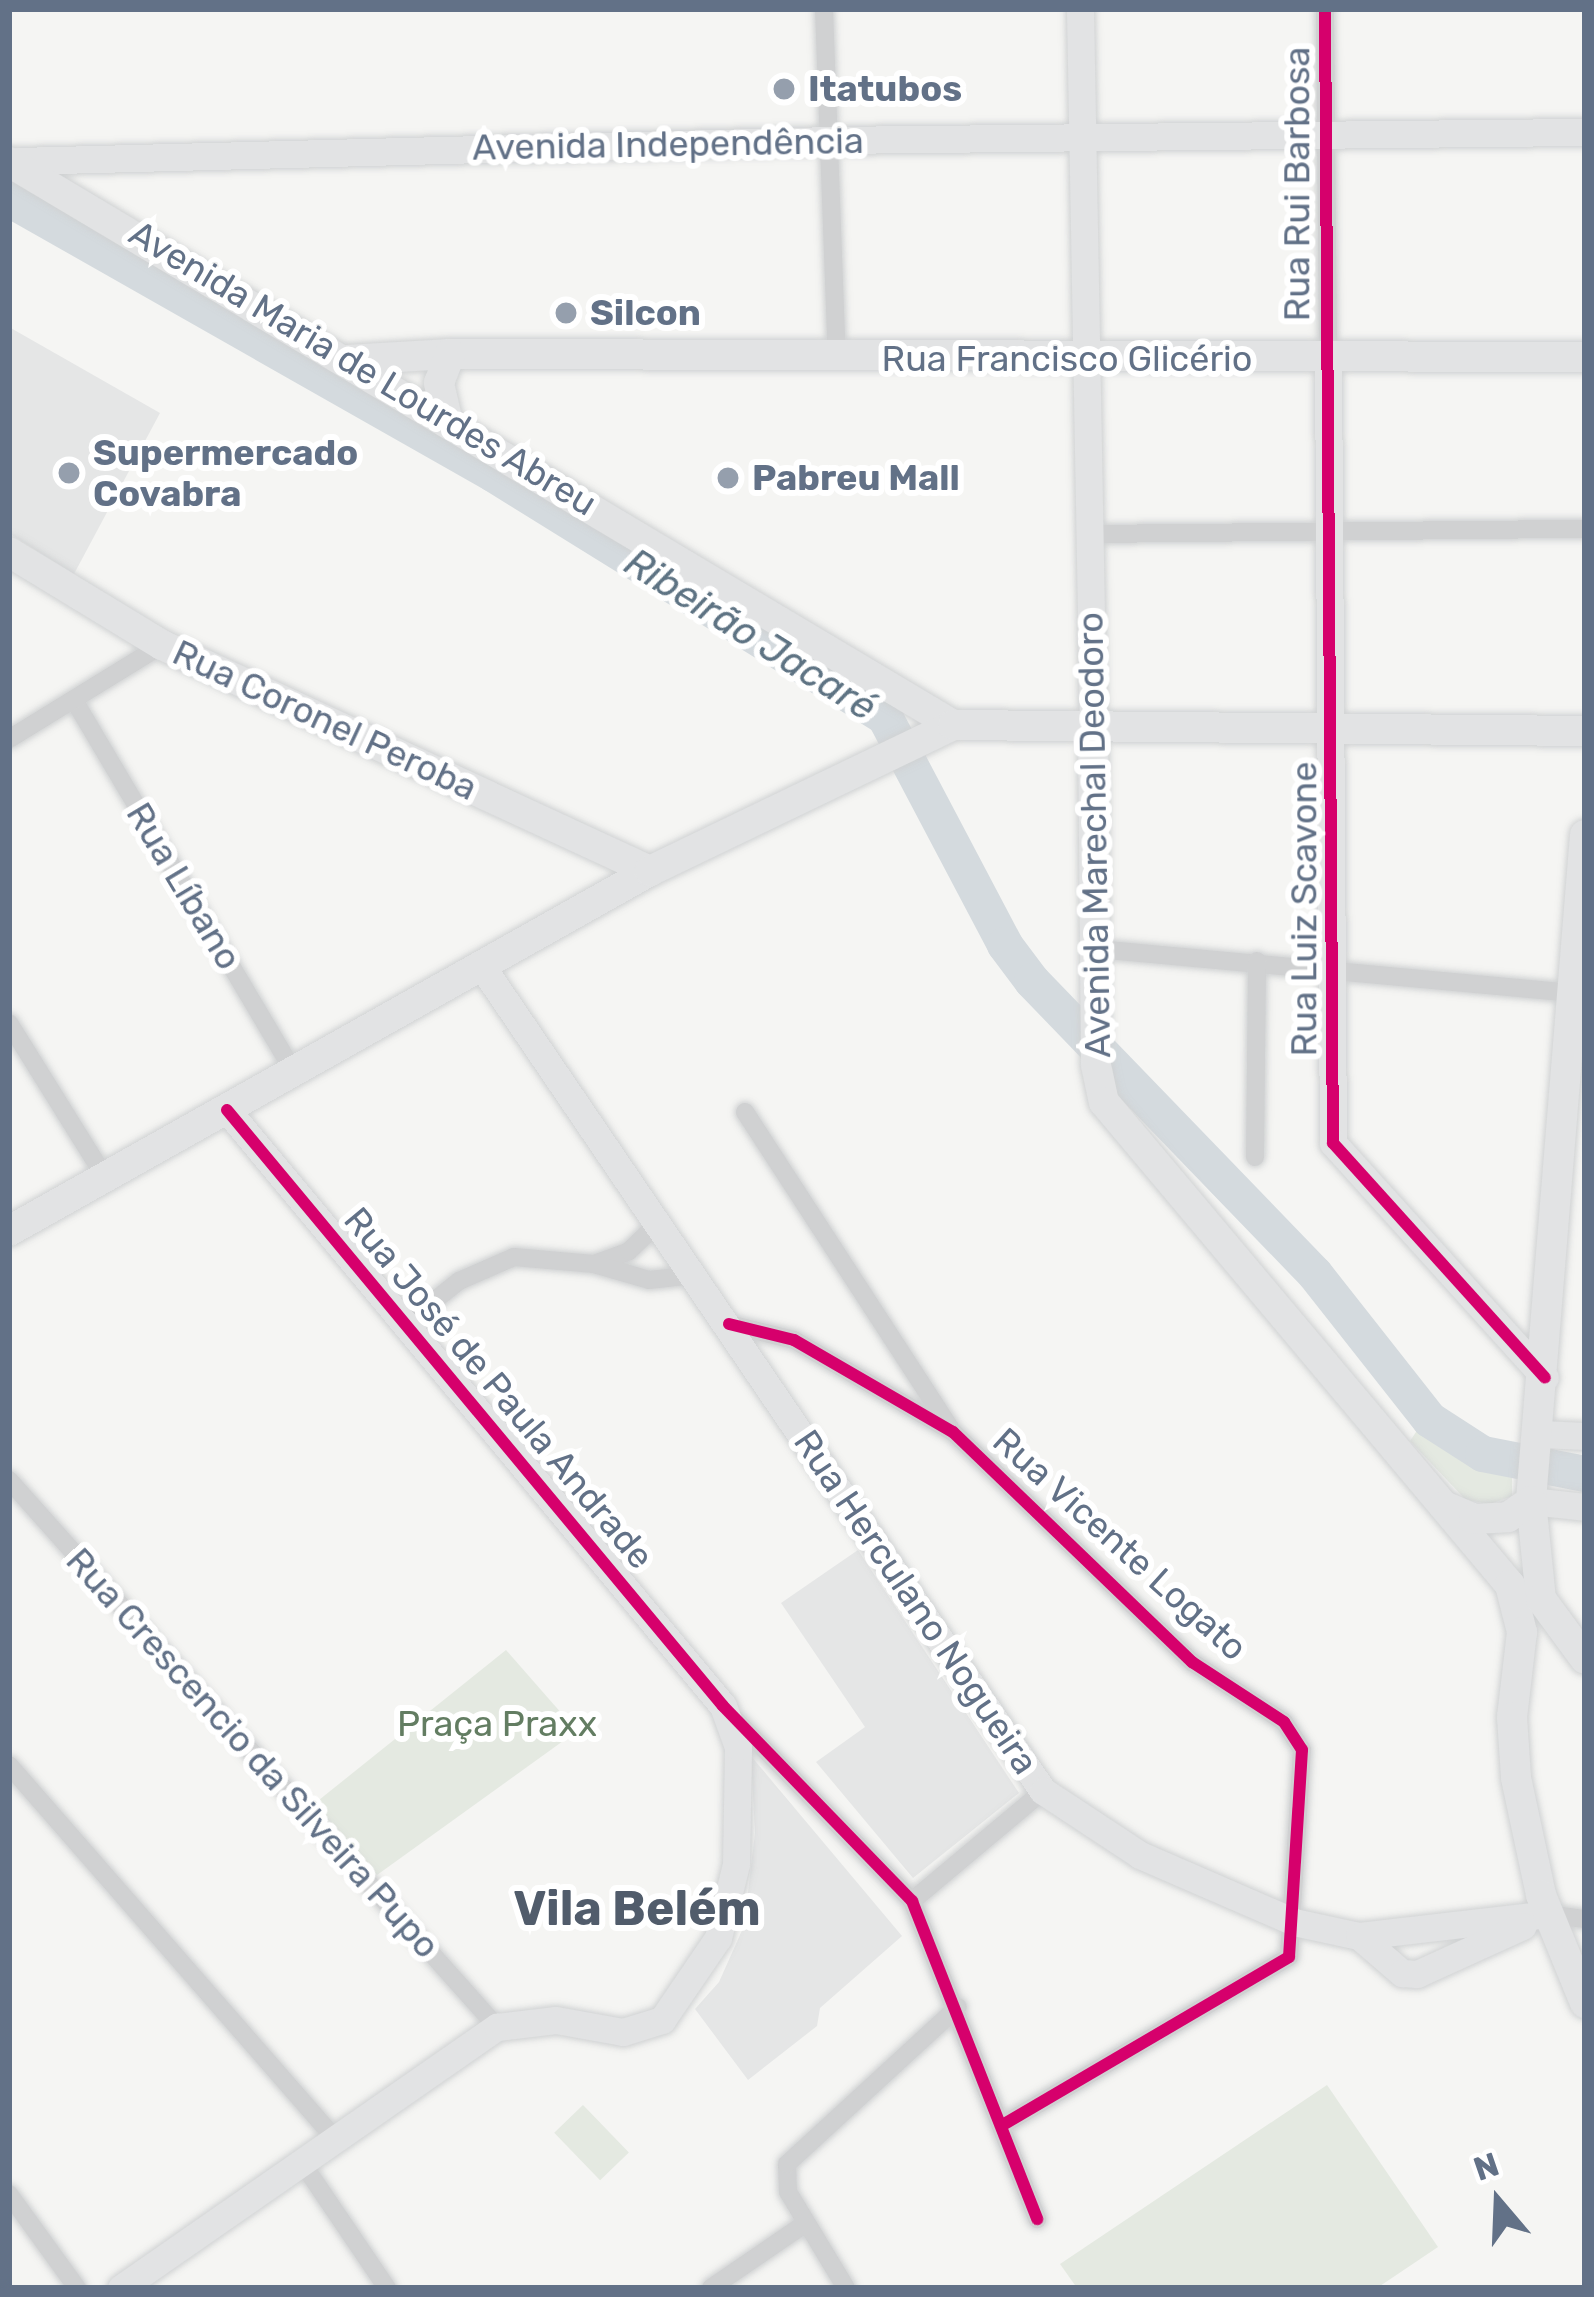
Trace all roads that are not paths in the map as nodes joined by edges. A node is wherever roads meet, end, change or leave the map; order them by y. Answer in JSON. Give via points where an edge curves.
{"nodes":[{"id":1,"x":824,"y":9,"type":"edge"},
{"id":2,"x":1080,"y":9,"type":"edge"},
{"id":3,"x":1325,"y":9,"type":"edge"},
{"id":4,"x":1585,"y":132,"type":"edge"},
{"id":5,"x":1327,"y":133,"type":"junction"},
{"id":6,"x":1082,"y":136,"type":"junction"},
{"id":7,"x":829,"y":140,"type":"junction"},
{"id":8,"x":14,"y":162,"type":"edge"},
{"id":9,"x":450,"y":354,"type":"junction"},
{"id":10,"x":1585,"y":357,"type":"edge"},
{"id":11,"x":1328,"y":358,"type":"junction"},
{"id":12,"x":1085,"y":359,"type":"junction"},
{"id":13,"x":346,"y":360,"type":"junction"},
{"id":14,"x":837,"y":360,"type":"junction"},
{"id":15,"x":447,"y":418,"type":"junction"},
{"id":16,"x":1585,"y":529,"type":"edge"},
{"id":17,"x":1330,"y":532,"type":"junction"},
{"id":18,"x":1089,"y":534,"type":"junction"},
{"id":19,"x":9,"y":552,"type":"edge"},
{"id":20,"x":162,"y":644,"type":"junction"},
{"id":21,"x":74,"y":700,"type":"junction"},
{"id":22,"x":1093,"y":723,"type":"junction"},
{"id":23,"x":953,"y":725,"type":"junction"},
{"id":24,"x":1334,"y":726,"type":"junction"},
{"id":25,"x":1585,"y":730,"type":"edge"},
{"id":26,"x":9,"y":739,"type":"edge"},
{"id":27,"x":1585,"y":835,"type":"edge"},
{"id":28,"x":650,"y":871,"type":"junction"},
{"id":29,"x":1098,"y":950,"type":"junction"},
{"id":30,"x":1257,"y":961,"type":"junction"},
{"id":31,"x":1334,"y":967,"type":"junction"},
{"id":32,"x":483,"y":968,"type":"junction"},
{"id":33,"x":1579,"y":994,"type":"edge"},
{"id":34,"x":9,"y":1023,"type":"edge"},
{"id":35,"x":295,"y":1073,"type":"junction"},
{"id":36,"x":226,"y":1110,"type":"junction"},
{"id":37,"x":745,"y":1112,"type":"dead end"},
{"id":38,"x":1255,"y":1156,"type":"dead end"},
{"id":39,"x":105,"y":1177,"type":"junction"},
{"id":40,"x":655,"y":1226,"type":"junction"},
{"id":41,"x":9,"y":1232,"type":"edge"},
{"id":42,"x":594,"y":1264,"type":"junction"},
{"id":43,"x":688,"y":1276,"type":"junction"},
{"id":44,"x":409,"y":1321,"type":"junction"},
{"id":45,"x":729,"y":1324,"type":"junction"},
{"id":46,"x":1545,"y":1378,"type":"junction"},
{"id":47,"x":953,"y":1432,"type":"junction"},
{"id":48,"x":1585,"y":1436,"type":"edge"},
{"id":49,"x":1540,"y":1440,"type":"junction"},
{"id":50,"x":9,"y":1480,"type":"edge"},
{"id":51,"x":1532,"y":1496,"type":"junction"},
{"id":52,"x":1444,"y":1506,"type":"junction"},
{"id":53,"x":1585,"y":1507,"type":"edge"},
{"id":54,"x":1580,"y":1655,"type":"edge"},
{"id":55,"x":1519,"y":1656,"type":"junction"},
{"id":56,"x":723,"y":1706,"type":"junction"},
{"id":57,"x":9,"y":1765,"type":"edge"},
{"id":58,"x":1043,"y":1791,"type":"junction"},
{"id":59,"x":911,"y":1901,"type":"junction"},
{"id":60,"x":1548,"y":1914,"type":"junction"},
{"id":61,"x":1585,"y":1918,"type":"edge"},
{"id":62,"x":1294,"y":1922,"type":"junction"},
{"id":63,"x":1411,"y":1930,"type":"junction"},
{"id":64,"x":1360,"y":1936,"type":"junction"},
{"id":65,"x":1389,"y":1958,"type":"junction"},
{"id":66,"x":1585,"y":2003,"type":"edge"},
{"id":67,"x":958,"y":2007,"type":"junction"},
{"id":68,"x":497,"y":2027,"type":"junction"},
{"id":69,"x":1004,"y":2124,"type":"junction"},
{"id":70,"x":336,"y":2140,"type":"junction"},
{"id":71,"x":303,"y":2164,"type":"junction"},
{"id":72,"x":9,"y":2194,"type":"edge"},
{"id":73,"x":1037,"y":2219,"type":"dead end"},
{"id":74,"x":806,"y":2223,"type":"junction"},
{"id":75,"x":77,"y":2288,"type":"edge"},
{"id":76,"x":121,"y":2288,"type":"edge"},
{"id":77,"x":387,"y":2288,"type":"edge"},
{"id":78,"x":711,"y":2288,"type":"edge"},
{"id":79,"x":846,"y":2288,"type":"edge"}],
"edges":[{"from":1,"to":7,"type":"street"},
{"from":2,"to":6,"type":"main road","name":"Avenida Marechal Deodoro"},
{"from":3,"to":5,"type":"street","name":"Rua Rui Barbosa"},
{"from":4,"to":5,"type":"main road","name":"Avenida Independência"},
{"from":5,"to":6,"type":"main road","name":"Avenida Independência"},
{"from":5,"to":11,"type":"street","name":"Rua Rui Barbosa"},
{"from":6,"to":7,"type":"main road","name":"Avenida Independência"},
{"from":6,"to":12,"type":"main road","name":"Avenida Marechal Deodoro"},
{"from":7,"to":8,"type":"main road","name":"Avenida Independência"},
{"from":7,"to":14,"type":"street"},
{"from":8,"to":13,"type":"main road","name":"Avenida Maria de Lourdes Abreu"},
{"from":9,"to":13,"type":"main road","name":"Rua Francisco Glicério"},
{"from":9,"to":14,"type":"main road","name":"Rua Francisco Glicério"},
{"from":9,"to":15,"type":"main road","via":[[440,383]]},
{"from":10,"to":11,"type":"main road","name":"Rua Francisco Glicério"},
{"from":11,"to":12,"type":"main road","name":"Rua Francisco Glicério"},
{"from":11,"to":17,"type":"main road","name":"Rua Luiz Scavone"},
{"from":12,"to":14,"type":"main road","name":"Rua Francisco Glicério"},
{"from":12,"to":18,"type":"main road","name":"Avenida Marechal Deodoro"},
{"from":13,"to":15,"type":"main road","name":"Avenida Maria de Lourdes Abreu"},
{"from":15,"to":23,"type":"main road","name":"Avenida Maria de Lourdes Abreu"},
{"from":16,"to":17,"type":"street"},
{"from":17,"to":18,"type":"street"},
{"from":17,"to":24,"type":"main road","name":"Rua Luiz Scavone"},
{"from":18,"to":22,"type":"main road","name":"Avenida Marechal Deodoro"},
{"from":19,"to":20,"type":"main road","name":"Rua Coronel Peroba"},
{"from":20,"to":21,"type":"street"},
{"from":20,"to":28,"type":"main road","name":"Rua Coronel Peroba"},
{"from":21,"to":26,"type":"street"},
{"from":21,"to":35,"type":"street","name":"Rua Líbano"},
{"from":22,"to":23,"type":"main road"},
{"from":22,"to":24,"type":"main road"},
{"from":22,"to":29,"type":"main road","name":"Avenida Marechal Deodoro"},
{"from":23,"to":28,"type":"main road"},
{"from":24,"to":25,"type":"main road"},
{"from":24,"to":31,"type":"main road","name":"Rua Luiz Scavone"},
{"from":27,"to":33,"type":"main road"},
{"from":28,"to":32,"type":"main road"},
{"from":29,"to":30,"type":"street"},
{"from":29,"to":52,"type":"main road","name":"Avenida Marechal Deodoro","via":[[1096,1065],[1104,1102]]},
{"from":30,"to":31,"type":"street"},
{"from":30,"to":38,"type":"street"},
{"from":31,"to":33,"type":"street"},
{"from":31,"to":46,"type":"main road","name":"Rua Luiz Scavone","via":[[1333,1143]]},
{"from":32,"to":35,"type":"main road"},
{"from":32,"to":40,"type":"main road","name":"Rua Herculano Nogueira"},
{"from":33,"to":46,"type":"main road"},
{"from":34,"to":39,"type":"street"},
{"from":35,"to":36,"type":"main road"},
{"from":36,"to":39,"type":"main road"},
{"from":36,"to":44,"type":"main road","name":"Rua José de Paula Andrade"},
{"from":37,"to":47,"type":"street"},
{"from":39,"to":41,"type":"main road"},
{"from":40,"to":42,"type":"street","via":[[629,1251]]},
{"from":40,"to":43,"type":"main road","name":"Rua Herculano Nogueira"},
{"from":42,"to":43,"type":"street","via":[[649,1280]]},
{"from":42,"to":44,"type":"street","via":[[514,1257],[459,1281]]},
{"from":43,"to":45,"type":"main road","name":"Rua Herculano Nogueira"},
{"from":44,"to":56,"type":"main road","name":"Rua José de Paula Andrade"},
{"from":45,"to":47,"type":"street","name":"Rua Vicente Logato","via":[[794,1340]]},
{"from":45,"to":58,"type":"main road","name":"Rua Herculano Nogueira"},
{"from":46,"to":49,"type":"main road"},
{"from":47,"to":62,"type":"street","name":"Rua Vicente Logato","via":[[1192,1662],[1296,1738],[1305,1762]]},
{"from":48,"to":49,"type":"main road"},
{"from":49,"to":51,"type":"main road"},
{"from":50,"to":68,"type":"street","name":"Rua Crescencio da Silveira Pupo"},
{"from":51,"to":52,"type":"main road","via":[[1508,1517],[1474,1519]]},
{"from":51,"to":53,"type":"main road"},
{"from":51,"to":54,"type":"main road","via":[[1540,1599]]},
{"from":52,"to":55,"type":"main road","name":"Avenida Marechal Deodoro","via":[[1510,1585]]},
{"from":54,"to":55,"type":"main road","via":[[1556,1644]]},
{"from":55,"to":60,"type":"main road","via":[[1516,1778]]},
{"from":56,"to":59,"type":"street"},
{"from":56,"to":68,"type":"main road","via":[[738,1748],[741,1800],[731,1903],[679,2001],[643,2030],[529,2019]]},
{"from":57,"to":70,"type":"street"},
{"from":58,"to":59,"type":"street"},
{"from":58,"to":62,"type":"main road","name":"Rua Herculano Nogueira","via":[[1140,1855]]},
{"from":59,"to":67,"type":"street"},
{"from":60,"to":61,"type":"street"},
{"from":60,"to":63,"type":"main road","name":"Rua Herculano Nogueira"},
{"from":60,"to":65,"type":"main road","via":[[1417,1973],[1402,1973]]},
{"from":60,"to":66,"type":"main road"},
{"from":62,"to":64,"type":"main road","name":"Rua Herculano Nogueira"},
{"from":62,"to":69,"type":"street","via":[[1289,1957],[1270,1973]]},
{"from":63,"to":64,"type":"main road","name":"Rua Herculano Nogueira"},
{"from":63,"to":65,"type":"main road"},
{"from":64,"to":65,"type":"main road"},
{"from":67,"to":69,"type":"street"},
{"from":67,"to":74,"type":"street","via":[[784,2173]]},
{"from":68,"to":70,"type":"main road"},
{"from":69,"to":73,"type":"street"},
{"from":70,"to":71,"type":"main road"},
{"from":71,"to":76,"type":"main road"},
{"from":71,"to":77,"type":"street"},
{"from":72,"to":75,"type":"street"},
{"from":74,"to":78,"type":"street"},
{"from":74,"to":79,"type":"street"}]}
